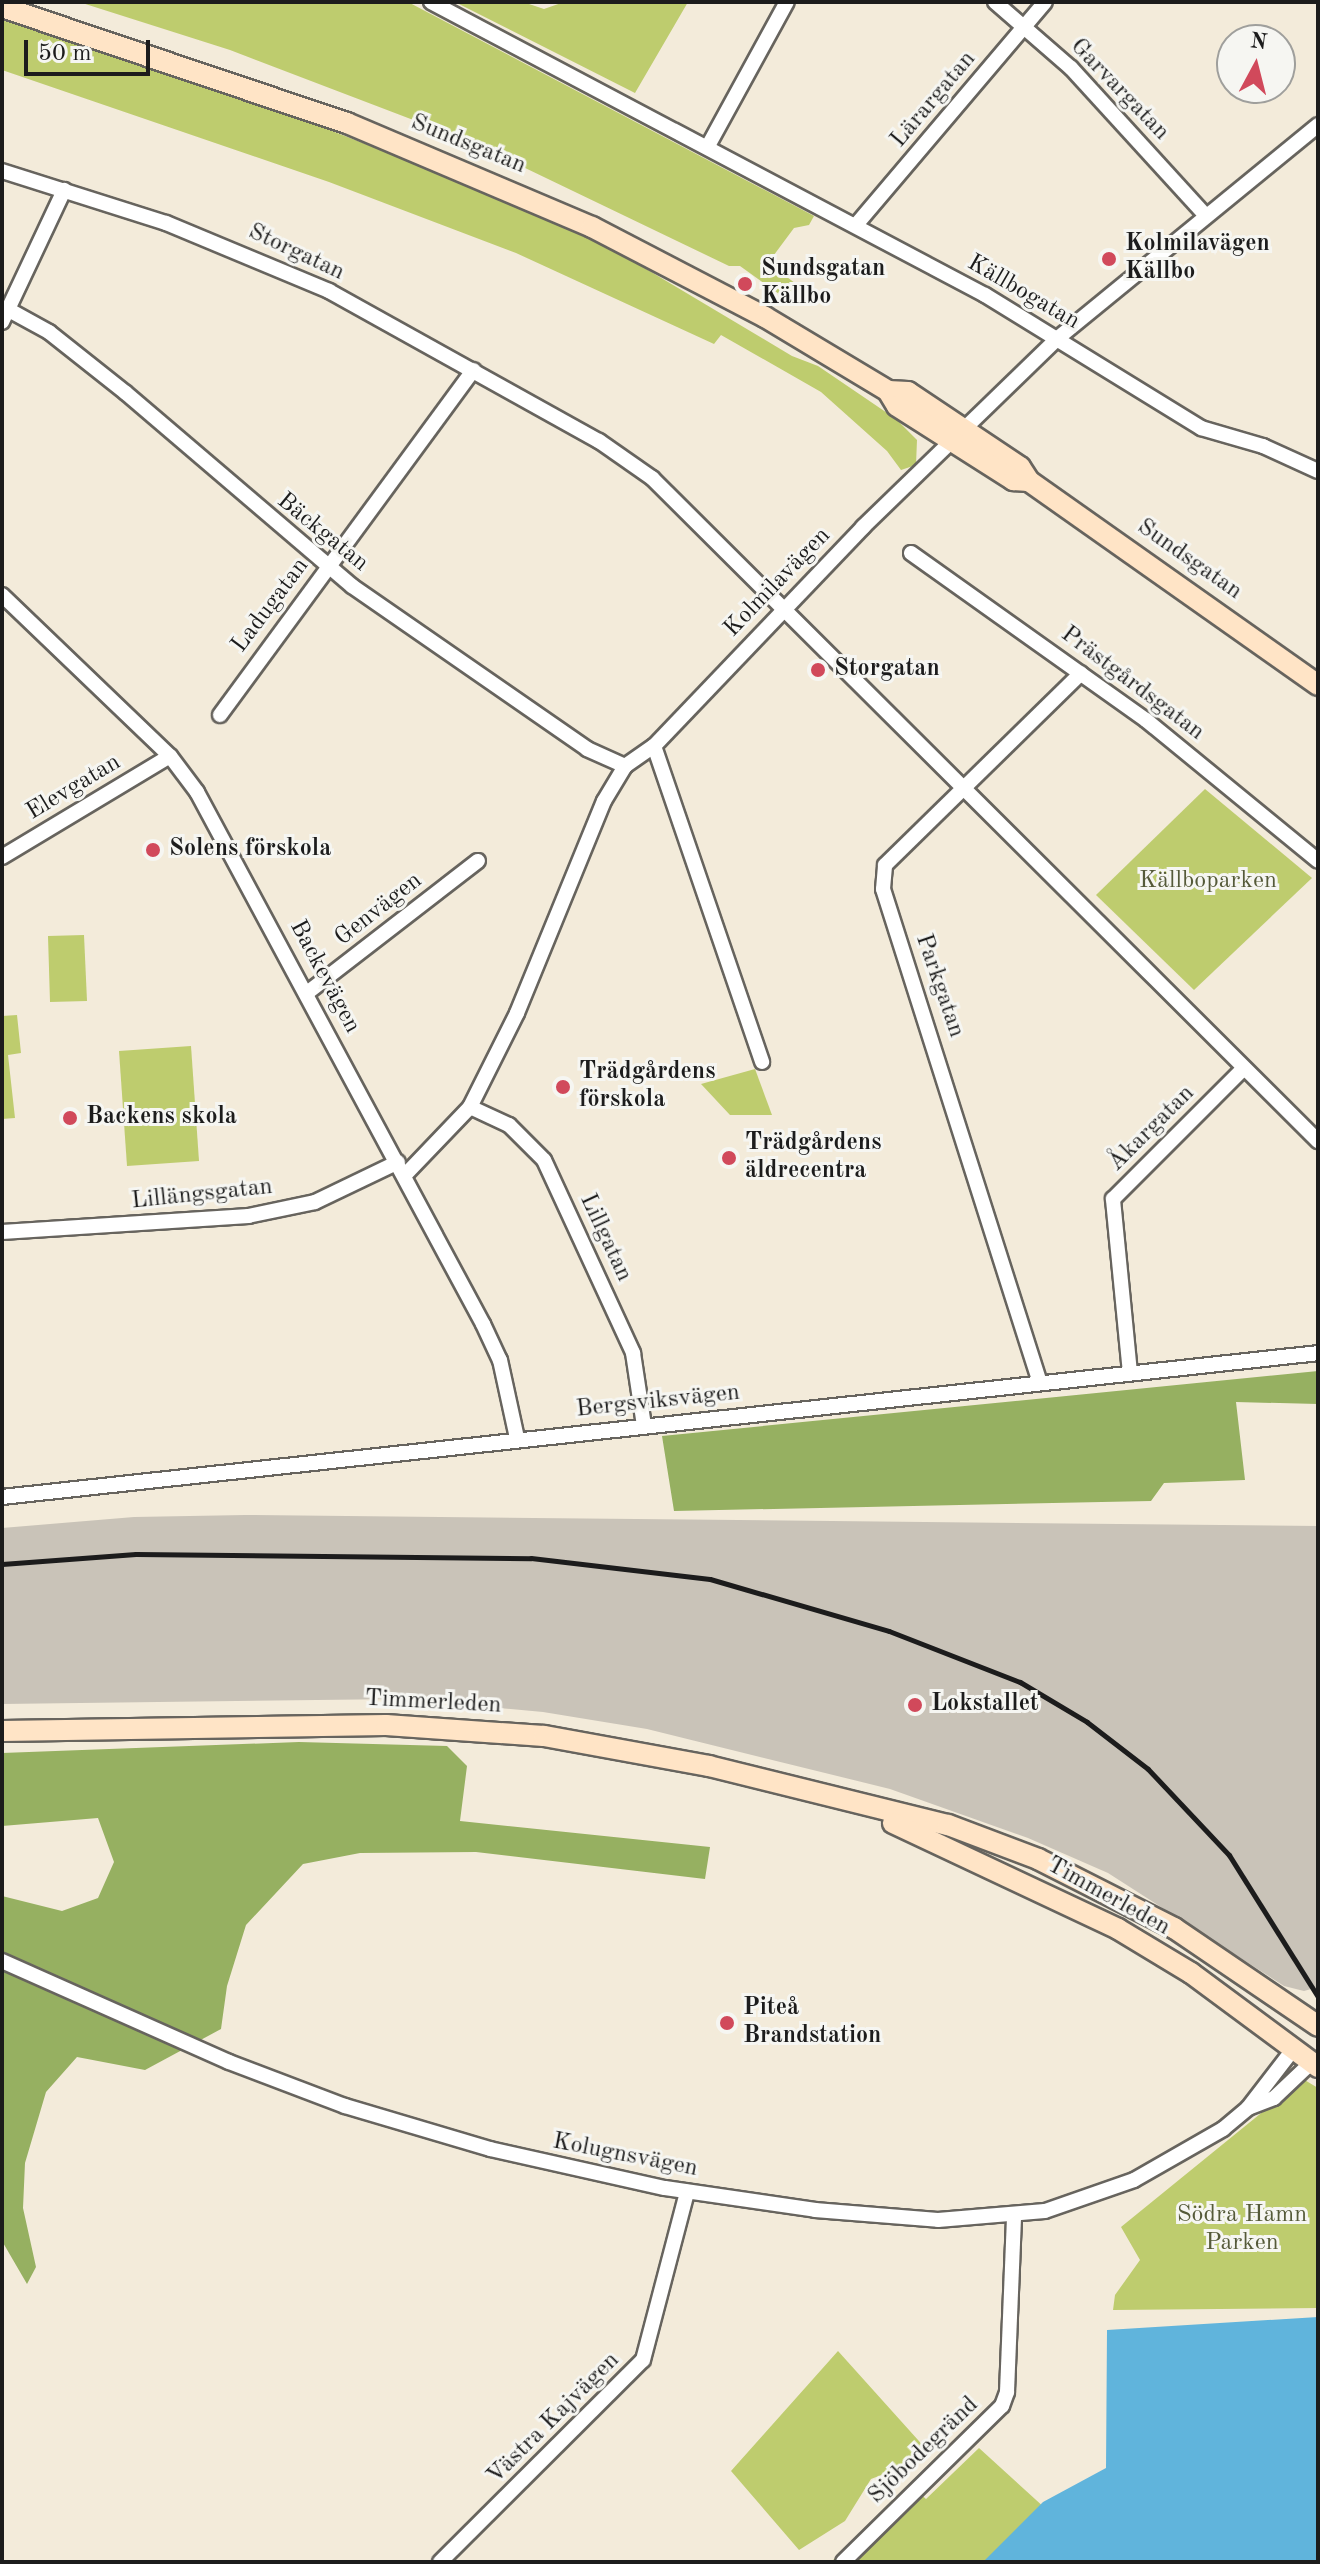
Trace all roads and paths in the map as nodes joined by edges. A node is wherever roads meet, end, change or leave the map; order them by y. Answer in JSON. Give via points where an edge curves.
{"nodes":[{"id":1,"x":431,"y":2,"type":"edge"},
{"id":2,"x":787,"y":2,"type":"edge"},
{"id":3,"x":995,"y":2,"type":"edge"},
{"id":4,"x":1045,"y":2,"type":"edge"},
{"id":5,"x":2,"y":7,"type":"edge"},
{"id":6,"x":1023,"y":28,"type":"junction"},
{"id":7,"x":1318,"y":125,"type":"edge"},
{"id":8,"x":708,"y":146,"type":"junction"},
{"id":9,"x":2,"y":171,"type":"edge"},
{"id":10,"x":64,"y":190,"type":"junction"},
{"id":11,"x":1206,"y":216,"type":"junction"},
{"id":12,"x":856,"y":225,"type":"junction"},
{"id":13,"x":6,"y":316,"type":"edge"},
{"id":14,"x":1058,"y":338,"type":"junction"},
{"id":15,"x":473,"y":370,"type":"junction"},
{"id":16,"x":959,"y":436,"type":"junction"},
{"id":17,"x":1318,"y":471,"type":"edge"},
{"id":18,"x":911,"y":553,"type":"dead end"},
{"id":19,"x":328,"y":567,"type":"junction"},
{"id":20,"x":2,"y":595,"type":"edge"},
{"id":21,"x":783,"y":608,"type":"junction"},
{"id":22,"x":1081,"y":673,"type":"junction"},
{"id":23,"x":1318,"y":685,"type":"edge"},
{"id":24,"x":220,"y":715,"type":"dead end"},
{"id":25,"x":654,"y":746,"type":"junction"},
{"id":26,"x":170,"y":756,"type":"junction"},
{"id":27,"x":625,"y":766,"type":"junction"},
{"id":28,"x":962,"y":787,"type":"junction"},
{"id":29,"x":2,"y":857,"type":"edge"},
{"id":30,"x":478,"y":861,"type":"dead end"},
{"id":31,"x":1318,"y":861,"type":"edge"},
{"id":32,"x":307,"y":993,"type":"junction"},
{"id":33,"x":762,"y":1062,"type":"dead end"},
{"id":34,"x":1244,"y":1068,"type":"junction"},
{"id":35,"x":470,"y":1107,"type":"junction"},
{"id":36,"x":1318,"y":1141,"type":"edge"},
{"id":37,"x":402,"y":1169,"type":"junction"},
{"id":38,"x":2,"y":1232,"type":"edge"},
{"id":39,"x":1318,"y":1353,"type":"edge"},
{"id":40,"x":1130,"y":1373,"type":"junction"},
{"id":41,"x":1040,"y":1383,"type":"junction"},
{"id":42,"x":644,"y":1426,"type":"junction"},
{"id":43,"x":517,"y":1438,"type":"junction"},
{"id":44,"x":2,"y":1497,"type":"edge"},
{"id":45,"x":2,"y":1731,"type":"edge"},
{"id":46,"x":853,"y":1805,"type":"junction"},
{"id":47,"x":2,"y":1961,"type":"edge"},
{"id":48,"x":1317,"y":2024,"type":"edge"},
{"id":49,"x":1295,"y":2047,"type":"junction"},
{"id":50,"x":1316,"y":2062,"type":"edge"},
{"id":51,"x":1248,"y":2108,"type":"junction"},
{"id":52,"x":687,"y":2192,"type":"junction"},
{"id":53,"x":1014,"y":2214,"type":"junction"},
{"id":54,"x":440,"y":2562,"type":"edge"},
{"id":55,"x":843,"y":2562,"type":"edge"}],
"edges":[{"from":1,"to":8,"type":"street","name":"Källbogatan"},
{"from":2,"to":8,"type":"street"},
{"from":3,"to":6,"type":"street","name":"Garvargatan"},
{"from":4,"to":6,"type":"street","name":"Lärargatan"},
{"from":5,"to":16,"type":"main road","name":"Sundsgatan","via":[[245,85],[510,189],[765,317],[888,391],[908,392]]},
{"from":6,"to":11,"type":"street","name":"Garvargatan","via":[[1122,120]]},
{"from":6,"to":12,"type":"street","name":"Lärargatan"},
{"from":7,"to":11,"type":"street","name":"Kolmilavägen"},
{"from":8,"to":12,"type":"street","name":"Källbogatan"},
{"from":9,"to":10,"type":"street","name":"Storgatan"},
{"from":10,"to":13,"type":"street"},
{"from":10,"to":15,"type":"street","name":"Storgatan","via":[[240,251],[329,291]]},
{"from":11,"to":14,"type":"street","name":"Kolmilavägen"},
{"from":12,"to":14,"type":"street","name":"Källbogatan"},
{"from":13,"to":19,"type":"street","name":"Bäckgatan","via":[[49,332]]},
{"from":14,"to":16,"type":"street","name":"Kolmilavägen"},
{"from":14,"to":17,"type":"street","name":"Källbogatan","via":[[1201,428],[1263,446]]},
{"from":15,"to":19,"type":"street","name":"Ladugatan"},
{"from":15,"to":21,"type":"street","name":"Storgatan","via":[[599,441],[652,478]]},
{"from":16,"to":21,"type":"street","name":"Kolmilavägen"},
{"from":16,"to":23,"type":"main road","name":"Sundsgatan","via":[[1020,467],[1029,481]]},
{"from":18,"to":22,"type":"street","name":"Prästgårdsgatan"},
{"from":19,"to":24,"type":"street","name":"Ladugatan"},
{"from":19,"to":27,"type":"street","name":"Bäckgatan","via":[[587,749]]},
{"from":20,"to":26,"type":"street","name":"Backevägen"},
{"from":21,"to":25,"type":"street","name":"Kolmilavägen"},
{"from":21,"to":28,"type":"street","name":"Storgatan"},
{"from":22,"to":28,"type":"street","name":"Parkgatan"},
{"from":22,"to":31,"type":"street","name":"Prästgårdsgatan"},
{"from":25,"to":27,"type":"street","name":"Kolmilavägen"},
{"from":25,"to":33,"type":"street"},
{"from":26,"to":29,"type":"street","name":"Elevgatan"},
{"from":26,"to":32,"type":"street","name":"Backevägen","via":[[197,792]]},
{"from":27,"to":35,"type":"street","name":"Kolmilavägen","via":[[604,801],[517,1013]]},
{"from":28,"to":34,"type":"street","name":"Storgatan"},
{"from":28,"to":41,"type":"street","name":"Parkgatan","via":[[885,865],[883,889]]},
{"from":30,"to":32,"type":"street","name":"Genvägen"},
{"from":32,"to":37,"type":"street","name":"Backevägen"},
{"from":34,"to":36,"type":"street","name":"Storgatan"},
{"from":34,"to":40,"type":"street","name":"Åkargatan","via":[[1113,1199]]},
{"from":35,"to":37,"type":"street","name":"Kolmilavägen"},
{"from":35,"to":42,"type":"street","name":"Lillgatan","via":[[509,1125],[544,1160],[633,1353]]},
{"from":37,"to":38,"type":"street","name":"Lillängsgatan","via":[[315,1202],[248,1216]]},
{"from":37,"to":43,"type":"street","name":"Backevägen","via":[[500,1360]]},
{"from":39,"to":40,"type":"street","name":"Bergsviksvägen"},
{"from":40,"to":41,"type":"street","name":"Bergsviksvägen"},
{"from":41,"to":42,"type":"street","name":"Bergsviksvägen"},
{"from":42,"to":43,"type":"street","name":"Bergsviksvägen"},
{"from":43,"to":44,"type":"street","name":"Bergsviksvägen"},
{"from":45,"to":46,"type":"main road","name":"Timmerleden","via":[[301,1724],[544,1736],[709,1766]]},
{"from":46,"to":48,"type":"main road","name":"Timmerleden","via":[[948,1825],[1120,1897],[1245,1972]]},
{"from":46,"to":49,"type":"main road","name":"Timmerleden","via":[[1010,1874],[1118,1929]]},
{"from":47,"to":52,"type":"street","name":"Kolugnsvägen","via":[[229,2062],[345,2106],[531,2159]]},
{"from":48,"to":49,"type":"main road"},
{"from":49,"to":50,"type":"main road","name":"Timmerleden"},
{"from":49,"to":51,"type":"street","name":"Kolugnsvägen"},
{"from":50,"to":51,"type":"street","name":"Kolugnsvägen","via":[[1274,2098]]},
{"from":51,"to":53,"type":"street","name":"Kolugnsvägen","via":[[1223,2129],[1134,2180],[1045,2211]]},
{"from":52,"to":53,"type":"street","name":"Kolugnsvägen","via":[[938,2220]]},
{"from":52,"to":54,"type":"street","name":"Västra Kajvägen","via":[[643,2360]]},
{"from":53,"to":55,"type":"street","name":"Sjöbodegränd","via":[[1007,2392],[1002,2406]]}]}
